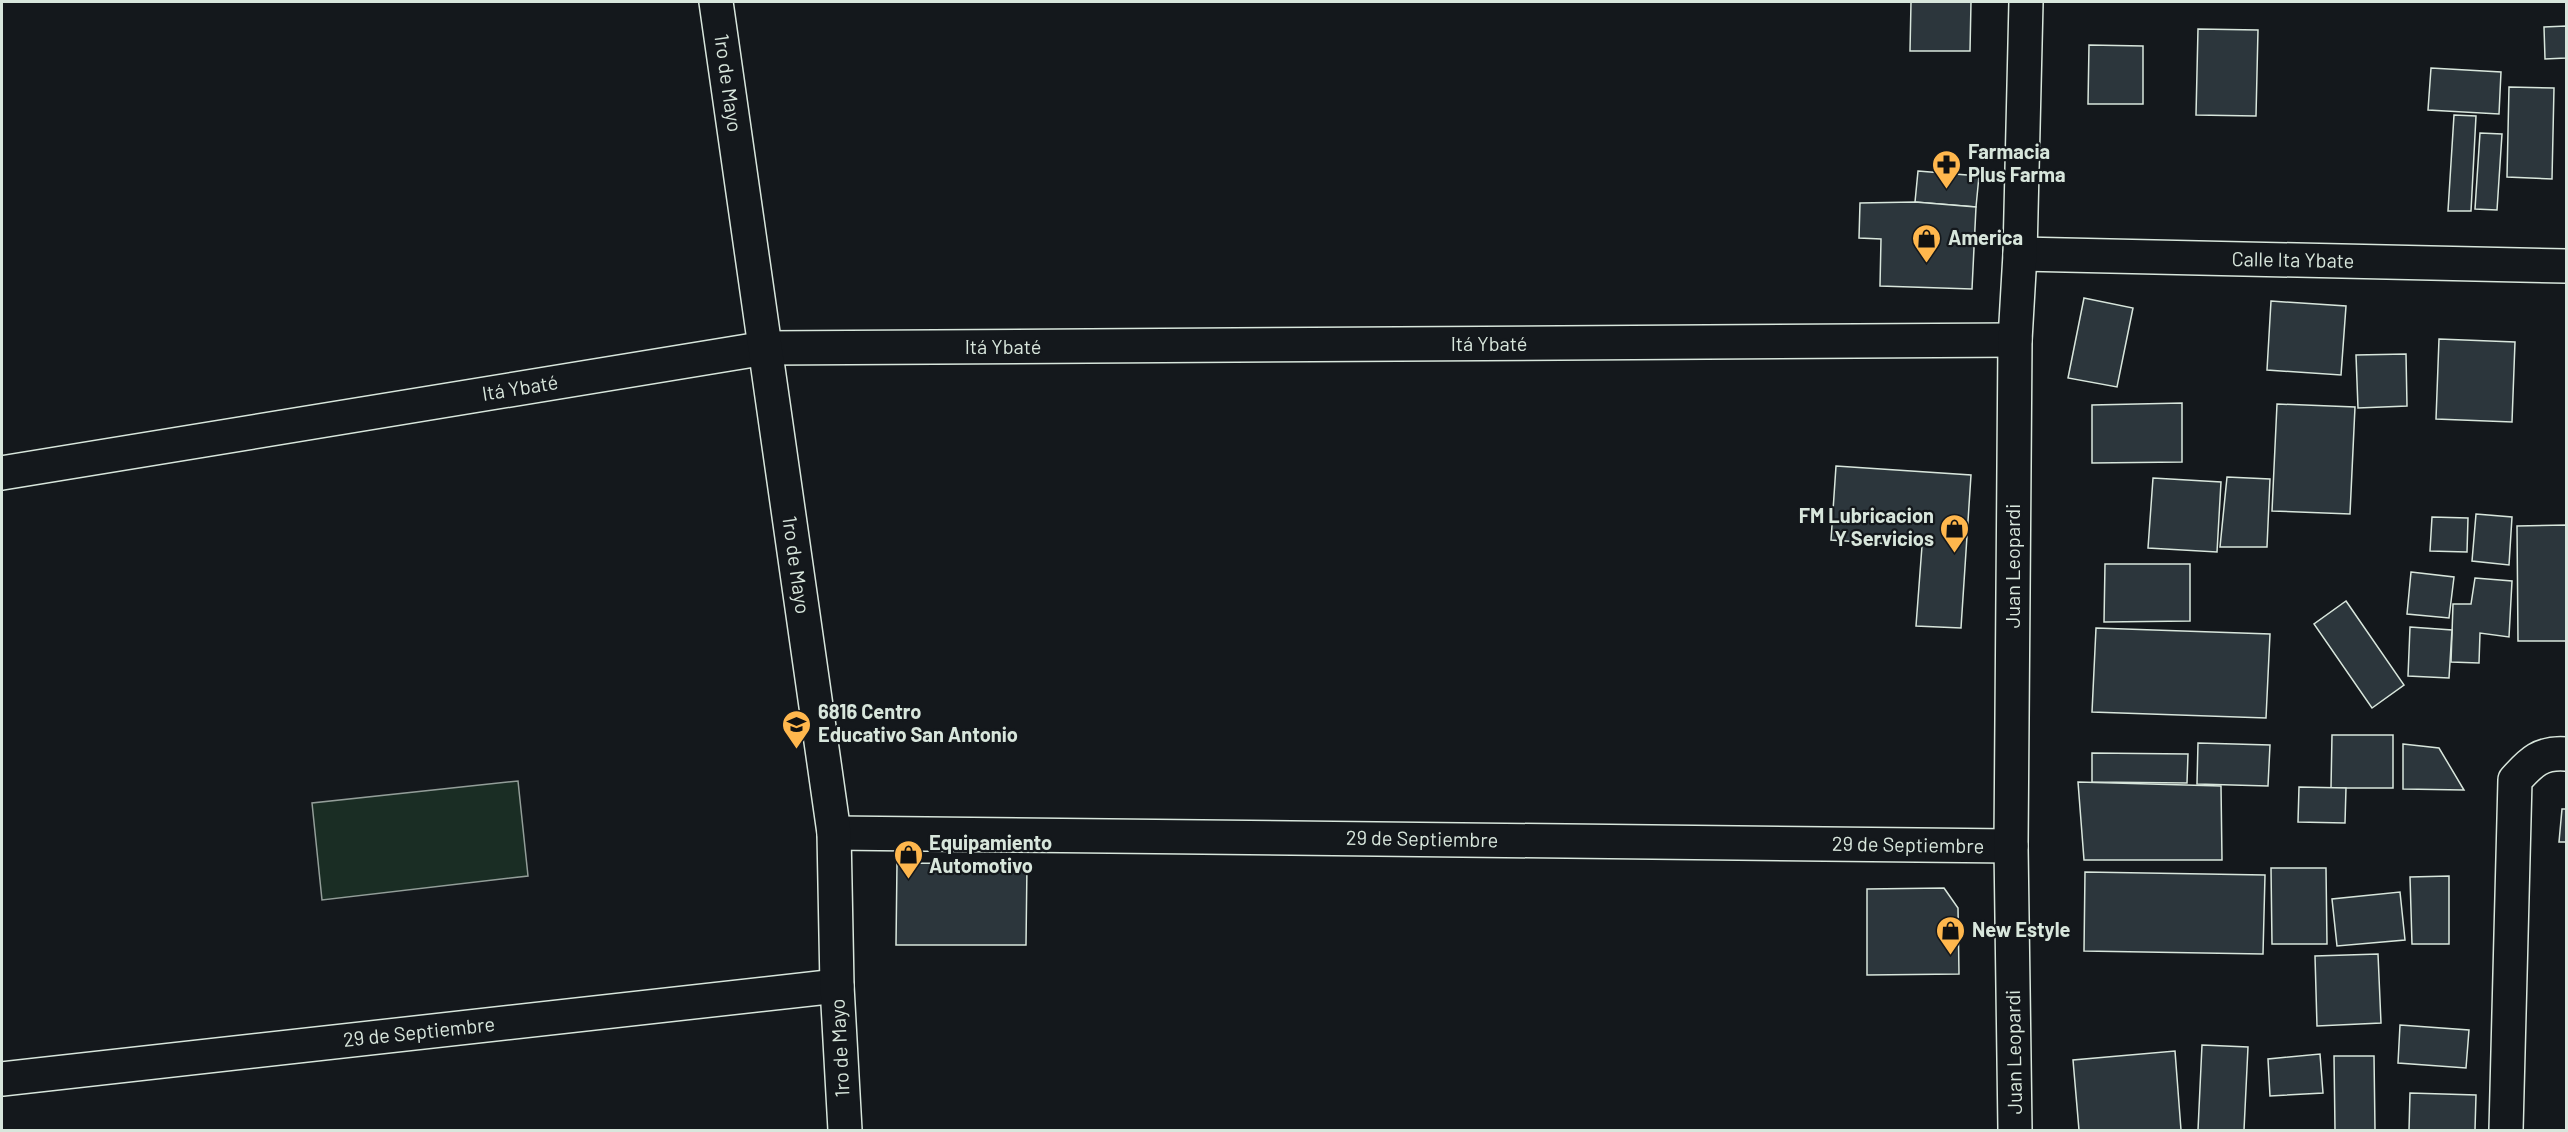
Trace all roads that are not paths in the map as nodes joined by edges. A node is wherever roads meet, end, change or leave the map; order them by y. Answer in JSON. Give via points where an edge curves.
{"nodes":[{"id":1,"x":716,"y":2,"type":"edge"},
{"id":2,"x":2026,"y":2,"type":"edge"},
{"id":3,"x":2020,"y":254,"type":"junction"},
{"id":4,"x":2566,"y":266,"type":"edge"},
{"id":5,"x":2014,"y":340,"type":"junction"},
{"id":6,"x":766,"y":348,"type":"junction"},
{"id":7,"x":2,"y":473,"type":"edge"},
{"id":8,"x":2566,"y":754,"type":"edge"},
{"id":9,"x":834,"y":833,"type":"junction"},
{"id":10,"x":2011,"y":846,"type":"junction"},
{"id":11,"x":837,"y":986,"type":"junction"},
{"id":12,"x":2,"y":1079,"type":"edge"},
{"id":13,"x":845,"y":1131,"type":"edge"},
{"id":14,"x":2015,"y":1131,"type":"edge"},
{"id":15,"x":2506,"y":1131,"type":"edge"}],
"edges":[{"from":1,"to":6,"type":"street","name":"1ro de Mayo"},
{"from":2,"to":3,"type":"street","name":"Juan Leopardi"},
{"from":3,"to":4,"type":"street","name":"Calle Ita Ybate"},
{"from":3,"to":5,"type":"street","name":"Juan Leopardi"},
{"from":5,"to":6,"type":"street","name":"Itá Ybaté"},
{"from":5,"to":10,"type":"street","name":"Juan Leopardi"},
{"from":6,"to":7,"type":"street","name":"Itá Ybaté"},
{"from":6,"to":9,"type":"street","name":"1ro de Mayo"},
{"from":8,"to":15,"type":"street","via":[[2532,761],[2516,780]]},
{"from":9,"to":10,"type":"street","name":"29 de Septiembre"},
{"from":9,"to":11,"type":"street","name":"1ro de Mayo"},
{"from":10,"to":14,"type":"street","name":"Juan Leopardi"},
{"from":11,"to":12,"type":"street","name":"29 de Septiembre"},
{"from":11,"to":13,"type":"street","name":"1ro de Mayo"}]}
